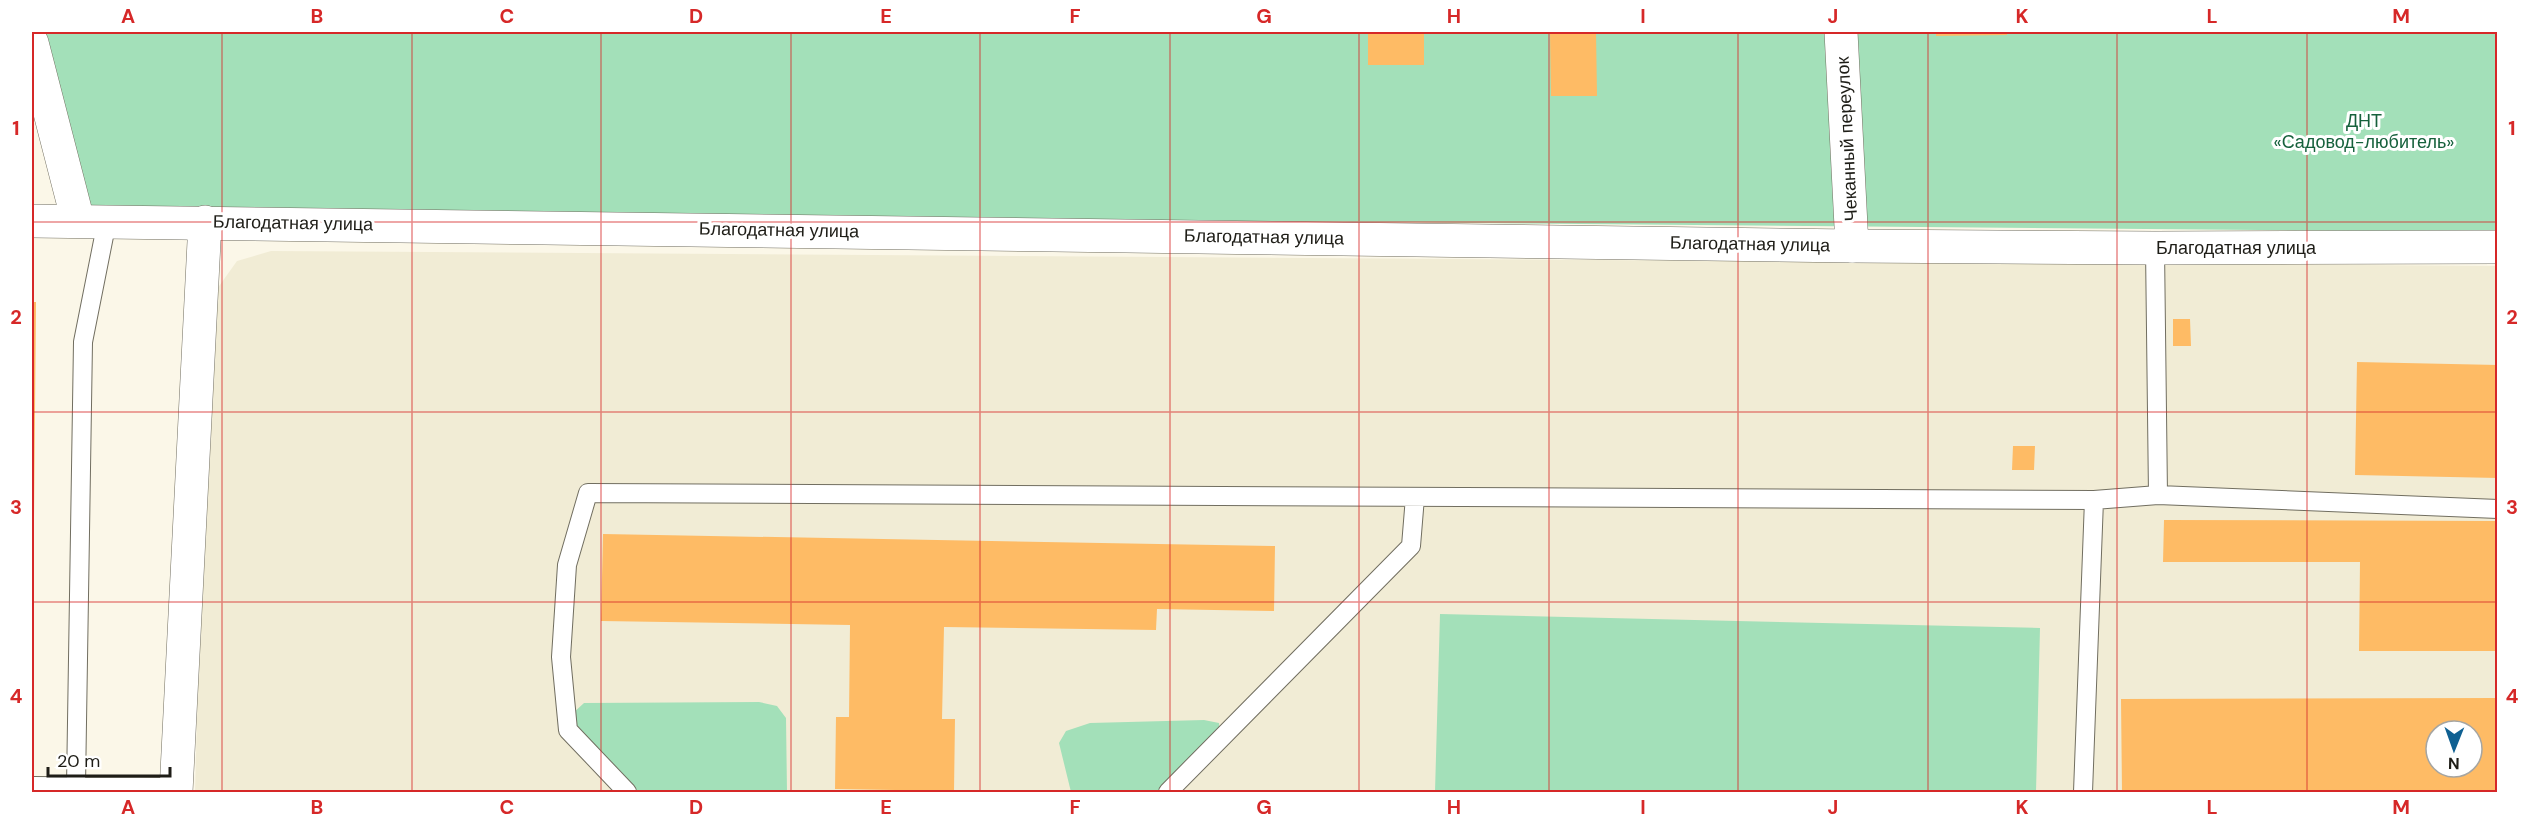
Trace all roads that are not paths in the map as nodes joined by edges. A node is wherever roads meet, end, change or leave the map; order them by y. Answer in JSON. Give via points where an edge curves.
{"nodes":[{"id":1,"x":1841,"y":32,"type":"edge"},
{"id":2,"x":32,"y":43,"type":"edge"},
{"id":3,"x":32,"y":221,"type":"edge"},
{"id":4,"x":92,"y":221,"type":"junction"},
{"id":5,"x":205,"y":222,"type":"junction"},
{"id":6,"x":1852,"y":246,"type":"junction"},
{"id":7,"x":2155,"y":248,"type":"junction"},
{"id":8,"x":2498,"y":248,"type":"edge"},
{"id":9,"x":2158,"y":495,"type":"junction"},
{"id":10,"x":1415,"y":497,"type":"junction"},
{"id":11,"x":2094,"y":500,"type":"junction"},
{"id":12,"x":2498,"y":508,"type":"edge"},
{"id":13,"x":32,"y":786,"type":"edge"},
{"id":14,"x":76,"y":786,"type":"junction"},
{"id":15,"x":177,"y":790,"type":"edge"},
{"id":16,"x":627,"y":792,"type":"edge"},
{"id":17,"x":1168,"y":792,"type":"edge"},
{"id":18,"x":2083,"y":792,"type":"edge"}],
"edges":[{"from":1,"to":6,"type":"street","name":"Чеканный переулок"},
{"from":2,"to":4,"type":"street"},
{"from":3,"to":4,"type":"street","name":"Благодатная улица"},
{"from":4,"to":5,"type":"street","name":"Благодатная улица"},
{"from":4,"to":14,"type":"lane","via":[[83,342]]},
{"from":5,"to":6,"type":"street","name":"Благодатная улица"},
{"from":5,"to":15,"type":"street"},
{"from":6,"to":7,"type":"street","name":"Благодатная улица"},
{"from":7,"to":8,"type":"street","name":"Благодатная улица"},
{"from":7,"to":9,"type":"lane"},
{"from":9,"to":11,"type":"lane"},
{"from":9,"to":12,"type":"lane"},
{"from":10,"to":11,"type":"lane"},
{"from":10,"to":16,"type":"lane","via":[[588,493],[567,565],[561,657],[568,730]]},
{"from":10,"to":17,"type":"lane","via":[[1411,546]]},
{"from":11,"to":18,"type":"lane"},
{"from":13,"to":14,"type":"lane"},
{"from":14,"to":15,"type":"lane"}]}
